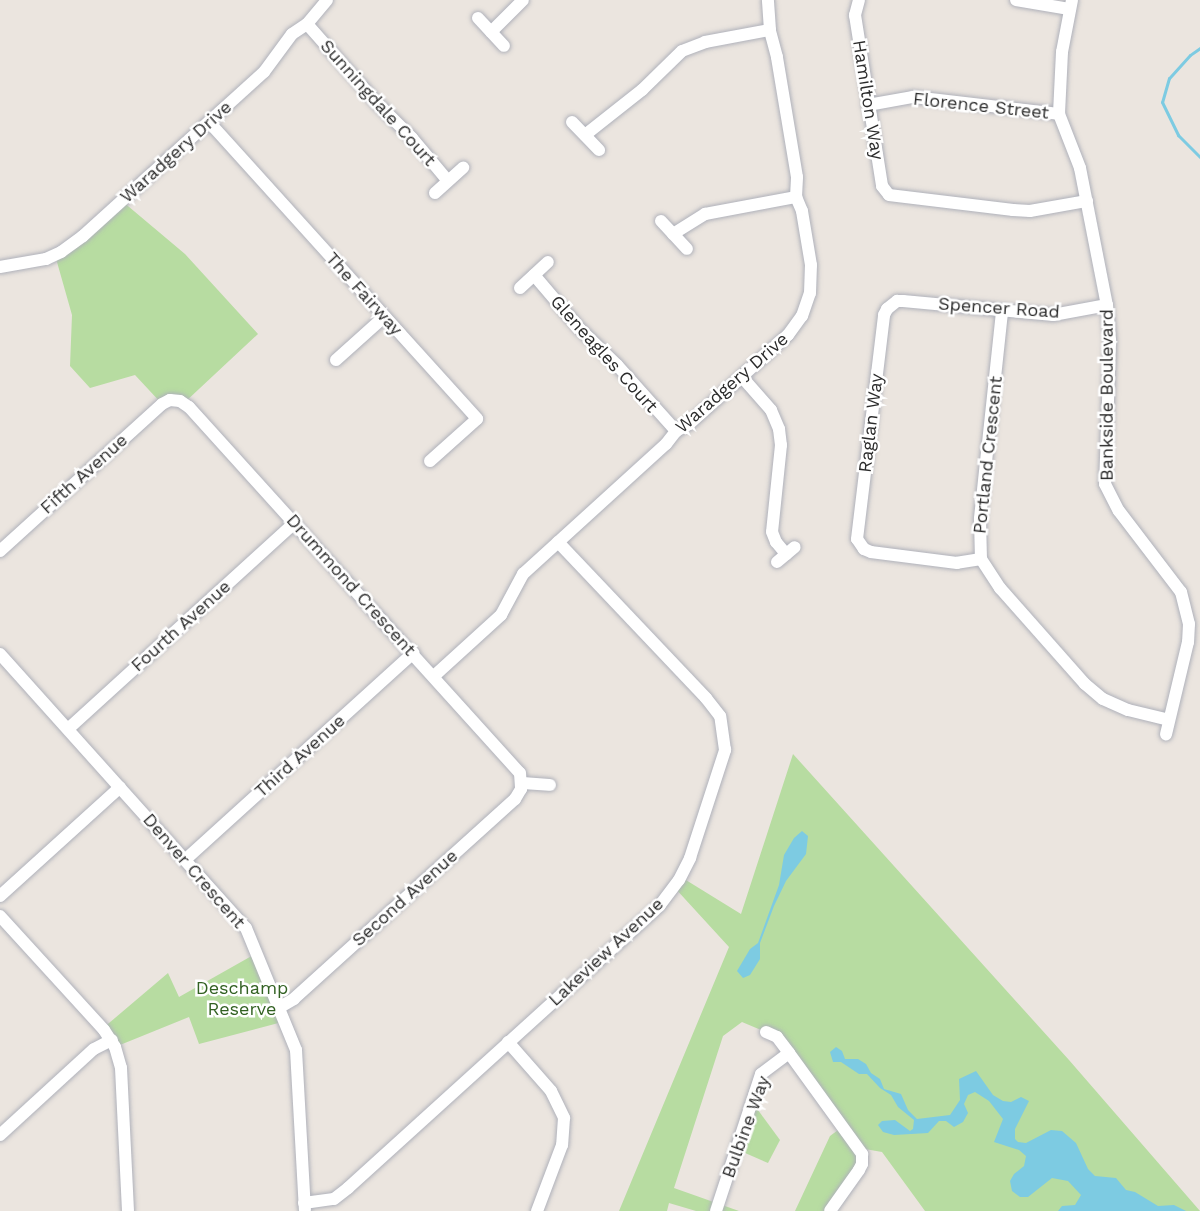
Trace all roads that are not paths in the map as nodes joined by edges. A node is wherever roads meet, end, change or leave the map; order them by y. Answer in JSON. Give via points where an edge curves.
{"nodes":[{"id":1,"x":327,"y":0,"type":"edge"},
{"id":2,"x":523,"y":0,"type":"edge"},
{"id":3,"x":768,"y":0,"type":"edge"},
{"id":4,"x":1016,"y":0,"type":"edge"},
{"id":5,"x":858,"y":1,"type":"edge"},
{"id":6,"x":1070,"y":4,"type":"edge"},
{"id":7,"x":478,"y":18,"type":"dead end"},
{"id":8,"x":307,"y":24,"type":"junction"},
{"id":9,"x":770,"y":30,"type":"junction"},
{"id":10,"x":491,"y":32,"type":"junction"},
{"id":11,"x":504,"y":46,"type":"dead end"},
{"id":12,"x":868,"y":105,"type":"junction"},
{"id":13,"x":1059,"y":114,"type":"junction"},
{"id":14,"x":209,"y":122,"type":"junction"},
{"id":15,"x":572,"y":122,"type":"dead end"},
{"id":16,"x":585,"y":135,"type":"junction"},
{"id":17,"x":599,"y":150,"type":"dead end"},
{"id":18,"x":463,"y":168,"type":"dead end"},
{"id":19,"x":448,"y":181,"type":"junction"},
{"id":20,"x":435,"y":193,"type":"dead end"},
{"id":21,"x":796,"y":197,"type":"junction"},
{"id":22,"x":1087,"y":201,"type":"junction"},
{"id":23,"x":662,"y":220,"type":"dead end"},
{"id":24,"x":673,"y":234,"type":"junction"},
{"id":25,"x":687,"y":249,"type":"dead end"},
{"id":26,"x":548,"y":262,"type":"dead end"},
{"id":27,"x":0,"y":267,"type":"edge"},
{"id":28,"x":534,"y":275,"type":"junction"},
{"id":29,"x":520,"y":288,"type":"dead end"},
{"id":30,"x":891,"y":304,"type":"joint"},
{"id":31,"x":1107,"y":305,"type":"junction"},
{"id":32,"x":1002,"y":312,"type":"junction"},
{"id":33,"x":384,"y":317,"type":"junction"},
{"id":34,"x":336,"y":360,"type":"dead end"},
{"id":35,"x":742,"y":377,"type":"junction"},
{"id":36,"x":170,"y":400,"type":"joint"},
{"id":37,"x":676,"y":431,"type":"junction"},
{"id":38,"x":430,"y":461,"type":"dead end"},
{"id":39,"x":294,"y":523,"type":"junction"},
{"id":40,"x":558,"y":543,"type":"junction"},
{"id":41,"x":0,"y":551,"type":"edge"},
{"id":42,"x":786,"y":554,"type":"dead end"},
{"id":43,"x":981,"y":559,"type":"junction"},
{"id":44,"x":413,"y":653,"type":"junction"},
{"id":45,"x":0,"y":654,"type":"edge"},
{"id":46,"x":434,"y":676,"type":"junction"},
{"id":47,"x":1169,"y":720,"type":"junction"},
{"id":48,"x":68,"y":729,"type":"junction"},
{"id":49,"x":1166,"y":734,"type":"dead end"},
{"id":50,"x":522,"y":783,"type":"junction"},
{"id":51,"x":550,"y":786,"type":"dead end"},
{"id":52,"x":120,"y":787,"type":"junction"},
{"id":53,"x":186,"y":859,"type":"junction"},
{"id":54,"x":0,"y":896,"type":"edge"},
{"id":55,"x":0,"y":916,"type":"edge"},
{"id":56,"x":280,"y":1007,"type":"junction"},
{"id":57,"x":766,"y":1032,"type":"dead end"},
{"id":58,"x":112,"y":1040,"type":"junction"},
{"id":59,"x":508,"y":1042,"type":"junction"},
{"id":60,"x":789,"y":1053,"type":"junction"},
{"id":61,"x":0,"y":1135,"type":"edge"},
{"id":62,"x":305,"y":1207,"type":"edge"},
{"id":63,"x":128,"y":1211,"type":"edge"},
{"id":64,"x":537,"y":1211,"type":"edge"},
{"id":65,"x":716,"y":1211,"type":"edge"},
{"id":66,"x":830,"y":1211,"type":"edge"}],
"edges":[{"from":1,"to":8,"type":"street","name":"Waradgery Drive"},
{"from":2,"to":10,"type":"street"},
{"from":3,"to":9,"type":"street","name":"Waradgery Drive"},
{"from":4,"to":6,"type":"street"},
{"from":5,"to":12,"type":"street","name":"Hamilton Way","via":[[855,15]]},
{"from":6,"to":13,"type":"street","name":"Bankside Boulevard","via":[[1062,52]]},
{"from":7,"to":10,"type":"street"},
{"from":8,"to":14,"type":"street","name":"Waradgery Drive","via":[[296,30],[267,69]]},
{"from":8,"to":19,"type":"street","name":"Sunningdale Court"},
{"from":9,"to":16,"type":"street","via":[[705,42],[682,51],[642,90]]},
{"from":9,"to":21,"type":"street","name":"Waradgery Drive","via":[[794,155]]},
{"from":10,"to":11,"type":"street"},
{"from":12,"to":13,"type":"street","name":"Florence Street","via":[[913,97]]},
{"from":12,"to":22,"type":"street","name":"Hamilton Way","via":[[882,186],[889,195],[1030,211]]},
{"from":13,"to":22,"type":"street","name":"Bankside Boulevard","via":[[1080,168]]},
{"from":14,"to":27,"type":"street","name":"Waradgery Drive","via":[[67,248],[42,260]]},
{"from":14,"to":33,"type":"street","name":"The Fairway"},
{"from":15,"to":16,"type":"street"},
{"from":16,"to":17,"type":"street"},
{"from":18,"to":19,"type":"street","name":"Sunningdale Court"},
{"from":19,"to":20,"type":"street","name":"Sunningdale Court"},
{"from":21,"to":24,"type":"street","via":[[705,214]]},
{"from":21,"to":35,"type":"street","name":"Waradgery Drive","via":[[811,265],[808,301],[795,327]]},
{"from":22,"to":31,"type":"street","name":"Bankside Boulevard"},
{"from":23,"to":24,"type":"street"},
{"from":24,"to":25,"type":"street"},
{"from":26,"to":28,"type":"street"},
{"from":28,"to":29,"type":"street"},
{"from":28,"to":37,"type":"street","name":"Gleneagles Court"},
{"from":30,"to":32,"type":"street","name":"Spencer Road","via":[[903,301]]},
{"from":30,"to":43,"type":"street","name":"Raglan Way","via":[[884,315],[857,532],[859,544],[871,552],[957,563]]},
{"from":31,"to":32,"type":"street","name":"Spencer Road","via":[[1053,315]]},
{"from":31,"to":47,"type":"street","name":"Bankside Boulevard","via":[[1110,343],[1105,484],[1119,511],[1181,592],[1187,607],[1188,642]]},
{"from":32,"to":43,"type":"street","name":"Portland Crescent","via":[[980,519]]},
{"from":33,"to":34,"type":"street"},
{"from":33,"to":38,"type":"street","name":"The Fairway","via":[[477,419]]},
{"from":35,"to":37,"type":"street","name":"Waradgery Drive"},
{"from":35,"to":42,"type":"street","via":[[771,410],[779,429],[782,445],[772,532]]},
{"from":36,"to":39,"type":"street","name":"Drummond Crescent","via":[[189,407]]},
{"from":36,"to":41,"type":"street","name":"Fifth Avenue"},
{"from":37,"to":40,"type":"street","name":"Waradgery Drive"},
{"from":39,"to":44,"type":"street","name":"Drummond Crescent"},
{"from":39,"to":48,"type":"street","name":"Fourth Avenue"},
{"from":40,"to":46,"type":"street","name":"Waradgery Drive","via":[[523,574],[501,615]]},
{"from":40,"to":59,"type":"street","name":"Lakeview Avenue","via":[[711,704],[724,729],[725,750],[690,858],[668,895]]},
{"from":43,"to":47,"type":"street","name":"Portland Crescent","via":[[999,588],[1085,684],[1111,703]]},
{"from":44,"to":46,"type":"street","name":"Drummond Crescent"},
{"from":44,"to":53,"type":"street","name":"Third Avenue"},
{"from":45,"to":48,"type":"street","name":"Denver Crescent"},
{"from":46,"to":50,"type":"street","name":"Drummond Crescent","via":[[517,768]]},
{"from":47,"to":49,"type":"street","name":"Bankside Boulevard"},
{"from":48,"to":52,"type":"street","name":"Denver Crescent"},
{"from":50,"to":51,"type":"street"},
{"from":50,"to":56,"type":"street","name":"Second Avenue","via":[[519,794],[502,811],[294,999]]},
{"from":52,"to":53,"type":"street","name":"Denver Crescent"},
{"from":52,"to":54,"type":"street"},
{"from":53,"to":56,"type":"street","name":"Denver Crescent","via":[[242,921]]},
{"from":55,"to":58,"type":"street"},
{"from":56,"to":62,"type":"street","name":"Denver Crescent","via":[[297,1058]]},
{"from":57,"to":60,"type":"street","via":[[777,1037]]},
{"from":58,"to":61,"type":"street","via":[[94,1049]]},
{"from":58,"to":63,"type":"street","via":[[121,1068]]},
{"from":59,"to":62,"type":"street","name":"Lakeview Avenue","via":[[340,1195]]},
{"from":59,"to":64,"type":"street","via":[[551,1091],[564,1118],[562,1145]]},
{"from":60,"to":65,"type":"street","name":"Bulbine Way","via":[[760,1074]]},
{"from":60,"to":66,"type":"street","via":[[863,1157],[859,1170]]}]}
